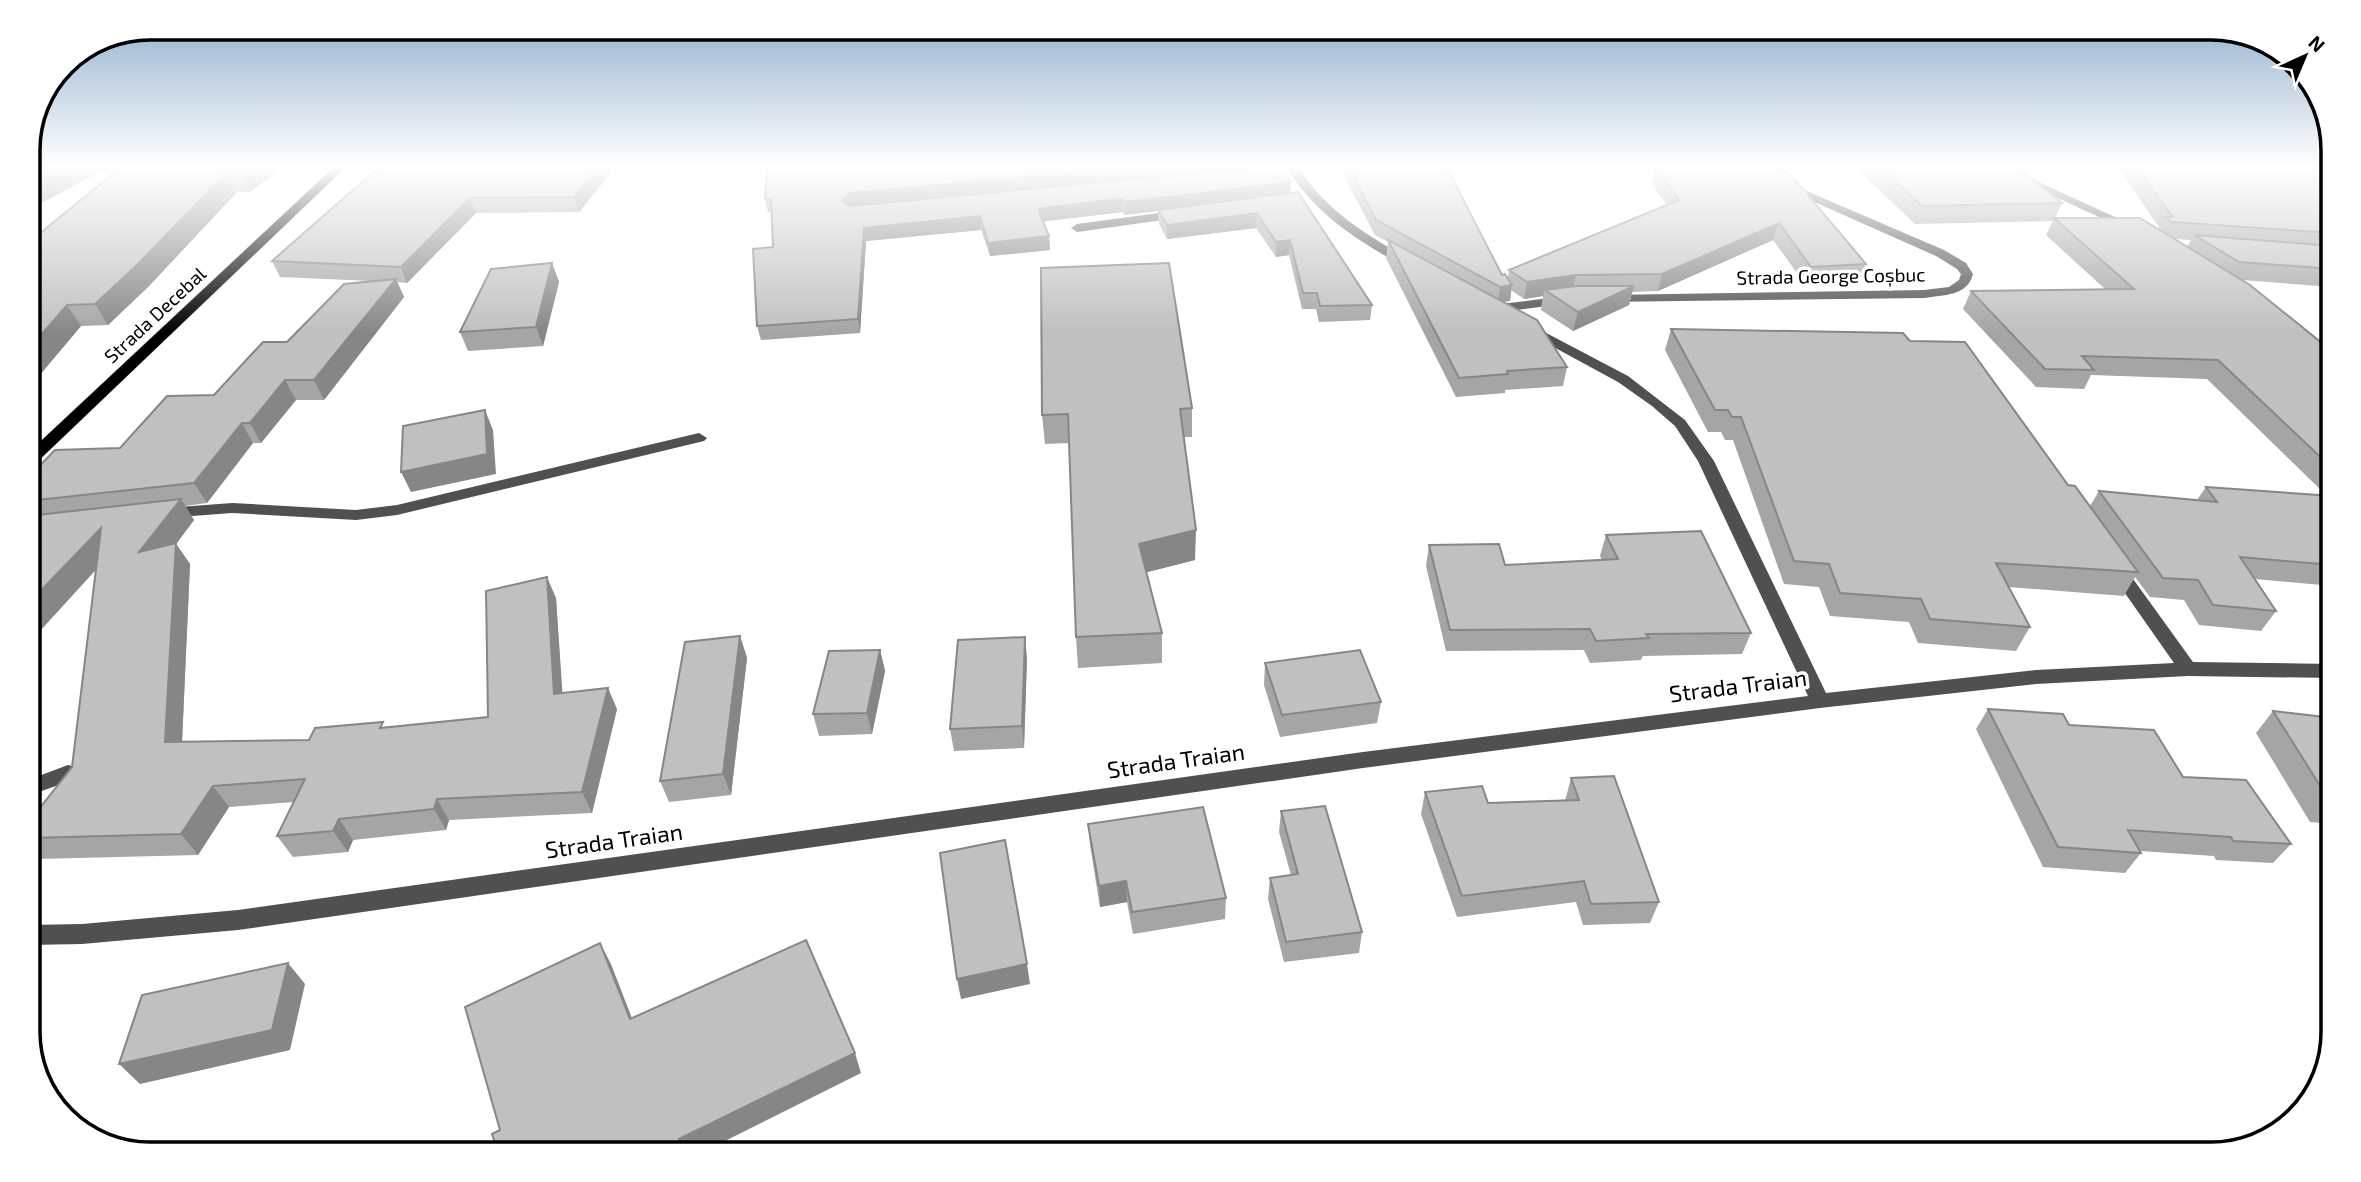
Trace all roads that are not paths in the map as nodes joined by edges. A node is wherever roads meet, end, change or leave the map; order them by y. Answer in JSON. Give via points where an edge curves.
{"nodes":[{"id":1,"x":281,"y":223,"type":"edge"},
{"id":2,"x":1115,"y":223,"type":"edge"},
{"id":3,"x":1343,"y":223,"type":"edge"},
{"id":4,"x":1872,"y":223,"type":"edge"},
{"id":5,"x":2120,"y":223,"type":"edge"},
{"id":6,"x":1077,"y":228,"type":"dead end"},
{"id":7,"x":2144,"y":234,"type":"edge"},
{"id":8,"x":1420,"y":270,"type":"edge"},
{"id":9,"x":1572,"y":299,"type":"edge"},
{"id":10,"x":1600,"y":299,"type":"edge"},
{"id":11,"x":699,"y":438,"type":"dead end"},
{"id":12,"x":40,"y":451,"type":"edge"},
{"id":13,"x":148,"y":515,"type":"edge"},
{"id":14,"x":2110,"y":559,"type":"edge"},
{"id":15,"x":2188,"y":670,"type":"junction"},
{"id":16,"x":2321,"y":671,"type":"edge"},
{"id":17,"x":1819,"y":701,"type":"junction"},
{"id":18,"x":68,"y":773,"type":"edge"},
{"id":19,"x":40,"y":784,"type":"edge"},
{"id":20,"x":40,"y":935,"type":"edge"}],
"edges":[{"from":1,"to":12,"type":"main road","name":"Strada Decebal"},
{"from":2,"to":6,"type":"street"},
{"from":3,"to":8,"type":"street"},
{"from":4,"to":10,"type":"street","name":"Strada George Coșbuc","via":[[1962,266],[1965,282],[1953,290],[1924,294]]},
{"from":5,"to":7,"type":"street"},
{"from":9,"to":17,"type":"street","via":[[1487,306],[1623,379],[1680,423],[1706,461]]},
{"from":11,"to":13,"type":"street","via":[[397,510],[356,515],[232,508]]},
{"from":14,"to":15,"type":"street"},
{"from":15,"to":16,"type":"street","name":"Strada Traian"},
{"from":15,"to":17,"type":"street","name":"Strada Traian","via":[[2036,677]]},
{"from":17,"to":20,"type":"street","name":"Strada Traian","via":[[1363,760],[238,920]]},
{"from":18,"to":19,"type":"street"}]}
